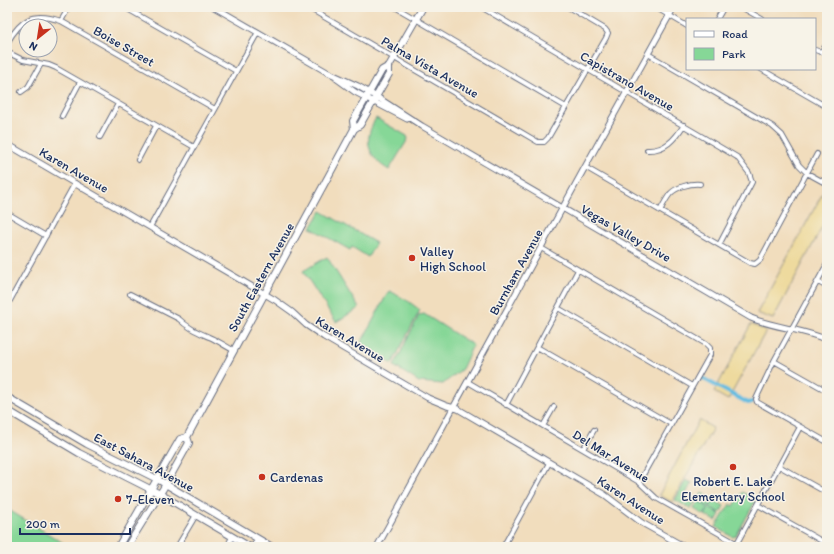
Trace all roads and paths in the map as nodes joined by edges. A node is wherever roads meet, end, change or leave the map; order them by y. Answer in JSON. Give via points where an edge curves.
{"nodes":[{"id":1,"x":68,"y":7,"type":"edge"},
{"id":2,"x":124,"y":7,"type":"edge"},
{"id":3,"x":214,"y":7,"type":"edge"},
{"id":4,"x":307,"y":7,"type":"edge"},
{"id":5,"x":395,"y":7,"type":"edge"},
{"id":6,"x":423,"y":7,"type":"edge"},
{"id":7,"x":481,"y":7,"type":"edge"},
{"id":8,"x":568,"y":7,"type":"edge"},
{"id":9,"x":655,"y":7,"type":"edge"},
{"id":10,"x":674,"y":7,"type":"edge"},
{"id":11,"x":724,"y":7,"type":"edge"},
{"id":12,"x":741,"y":7,"type":"edge"},
{"id":13,"x":669,"y":16,"type":"junction"},
{"id":14,"x":718,"y":18,"type":"edge"},
{"id":15,"x":760,"y":18,"type":"edge"},
{"id":16,"x":416,"y":19,"type":"junction"},
{"id":17,"x":61,"y":21,"type":"junction"},
{"id":18,"x":686,"y":25,"type":"edge"},
{"id":19,"x":258,"y":32,"type":"junction"},
{"id":20,"x":7,"y":43,"type":"edge"},
{"id":21,"x":827,"y":44,"type":"edge"},
{"id":22,"x":816,"y":50,"type":"edge"},
{"id":23,"x":7,"y":52,"type":"edge"},
{"id":24,"x":648,"y":54,"type":"junction"},
{"id":25,"x":394,"y":57,"type":"junction"},
{"id":26,"x":41,"y":64,"type":"junction"},
{"id":27,"x":389,"y":66,"type":"junction"},
{"id":28,"x":588,"y":69,"type":"junction"},
{"id":29,"x":763,"y":70,"type":"edge"},
{"id":30,"x":236,"y":71,"type":"junction"},
{"id":31,"x":80,"y":82,"type":"junction"},
{"id":32,"x":21,"y":92,"type":"dead end"},
{"id":33,"x":627,"y":92,"type":"junction"},
{"id":34,"x":368,"y":95,"type":"junction"},
{"id":35,"x":375,"y":99,"type":"junction"},
{"id":36,"x":118,"y":104,"type":"junction"},
{"id":37,"x":566,"y":107,"type":"junction"},
{"id":38,"x":827,"y":108,"type":"edge"},
{"id":39,"x":215,"y":109,"type":"junction"},
{"id":40,"x":62,"y":116,"type":"dead end"},
{"id":41,"x":684,"y":125,"type":"junction"},
{"id":42,"x":156,"y":126,"type":"junction"},
{"id":43,"x":354,"y":129,"type":"junction"},
{"id":44,"x":100,"y":137,"type":"dead end"},
{"id":45,"x":7,"y":144,"type":"edge"},
{"id":46,"x":194,"y":147,"type":"junction"},
{"id":47,"x":647,"y":150,"type":"dead end"},
{"id":48,"x":817,"y":154,"type":"dead end"},
{"id":49,"x":138,"y":160,"type":"dead end"},
{"id":50,"x":585,"y":167,"type":"junction"},
{"id":51,"x":807,"y":173,"type":"junction"},
{"id":52,"x":75,"y":183,"type":"junction"},
{"id":53,"x":700,"y":184,"type":"dead end"},
{"id":54,"x":827,"y":184,"type":"edge"},
{"id":55,"x":563,"y":208,"type":"junction"},
{"id":56,"x":660,"y":211,"type":"junction"},
{"id":57,"x":7,"y":213,"type":"edge"},
{"id":58,"x":150,"y":227,"type":"junction"},
{"id":59,"x":46,"y":236,"type":"junction"},
{"id":60,"x":719,"y":245,"type":"junction"},
{"id":61,"x":541,"y":248,"type":"junction"},
{"id":62,"x":827,"y":264,"type":"edge"},
{"id":63,"x":578,"y":270,"type":"junction"},
{"id":64,"x":818,"y":282,"type":"junction"},
{"id":65,"x":827,"y":287,"type":"edge"},
{"id":66,"x":130,"y":294,"type":"dead end"},
{"id":67,"x":264,"y":294,"type":"junction"},
{"id":68,"x":7,"y":306,"type":"edge"},
{"id":69,"x":558,"y":308,"type":"junction"},
{"id":70,"x":792,"y":330,"type":"junction"},
{"id":71,"x":827,"y":340,"type":"edge"},
{"id":72,"x":537,"y":347,"type":"junction"},
{"id":73,"x":234,"y":350,"type":"junction"},
{"id":74,"x":774,"y":361,"type":"junction"},
{"id":75,"x":468,"y":382,"type":"junction"},
{"id":76,"x":692,"y":386,"type":"junction"},
{"id":77,"x":827,"y":391,"type":"edge"},
{"id":78,"x":7,"y":397,"type":"edge"},
{"id":79,"x":506,"y":404,"type":"junction"},
{"id":80,"x":554,"y":407,"type":"dead end"},
{"id":81,"x":453,"y":408,"type":"junction"},
{"id":82,"x":7,"y":410,"type":"edge"},
{"id":83,"x":672,"y":424,"type":"junction"},
{"id":84,"x":543,"y":426,"type":"junction"},
{"id":85,"x":800,"y":427,"type":"junction"},
{"id":86,"x":594,"y":430,"type":"dead end"},
{"id":87,"x":69,"y":434,"type":"junction"},
{"id":88,"x":187,"y":437,"type":"junction"},
{"id":89,"x":60,"y":442,"type":"junction"},
{"id":90,"x":827,"y":442,"type":"edge"},
{"id":91,"x":583,"y":449,"type":"junction"},
{"id":92,"x":549,"y":462,"type":"junction"},
{"id":93,"x":779,"y":466,"type":"junction"},
{"id":94,"x":157,"y":479,"type":"junction"},
{"id":95,"x":639,"y":482,"type":"junction"},
{"id":96,"x":166,"y":484,"type":"junction"},
{"id":97,"x":151,"y":489,"type":"junction"},
{"id":98,"x":827,"y":493,"type":"edge"},
{"id":99,"x":160,"y":494,"type":"junction"},
{"id":100,"x":758,"y":505,"type":"junction"},
{"id":101,"x":196,"y":515,"type":"junction"},
{"id":102,"x":232,"y":537,"type":"junction"},
{"id":103,"x":258,"y":539,"type":"junction"},
{"id":104,"x":737,"y":543,"type":"junction"},
{"id":105,"x":827,"y":544,"type":"edge"},
{"id":106,"x":118,"y":547,"type":"edge"},
{"id":107,"x":127,"y":547,"type":"edge"},
{"id":108,"x":177,"y":547,"type":"edge"},
{"id":109,"x":227,"y":547,"type":"edge"},
{"id":110,"x":250,"y":547,"type":"edge"},
{"id":111,"x":254,"y":547,"type":"edge"},
{"id":112,"x":272,"y":547,"type":"edge"},
{"id":113,"x":377,"y":547,"type":"edge"},
{"id":114,"x":502,"y":547,"type":"edge"},
{"id":115,"x":685,"y":547,"type":"edge"},
{"id":116,"x":743,"y":547,"type":"edge"}],
"edges":[{"from":1,"to":17,"type":"street"},
{"from":2,"to":30,"type":"street"},
{"from":3,"to":19,"type":"street","name":"Vegas Valley Drive"},
{"from":4,"to":25,"type":"street","name":"Palma Vista Avenue"},
{"from":5,"to":16,"type":"street"},
{"from":6,"to":16,"type":"main road","name":"South Eastern Avenue"},
{"from":7,"to":28,"type":"street","name":"Capistrano Avenue"},
{"from":8,"to":28,"type":"street","via":[[605,28],[608,33]]},
{"from":9,"to":13,"type":"street"},
{"from":10,"to":13,"type":"street","name":"Burnham Avenue"},
{"from":11,"to":14,"type":"street"},
{"from":12,"to":15,"type":"street"},
{"from":13,"to":18,"type":"street"},
{"from":13,"to":24,"type":"street","name":"Burnham Avenue"},
{"from":16,"to":25,"type":"main road","name":"South Eastern Avenue"},
{"from":16,"to":37,"type":"street"},
{"from":17,"to":20,"type":"street","name":"Boise Street","via":[[48,16],[28,19],[14,31]]},
{"from":17,"to":39,"type":"street","name":"Boise Street"},
{"from":19,"to":30,"type":"street"},
{"from":19,"to":34,"type":"street","name":"Vegas Valley Drive"},
{"from":21,"to":22,"type":"street","via":[[821,52]]},
{"from":23,"to":26,"type":"street","via":[[23,60]]},
{"from":24,"to":33,"type":"street","name":"Burnham Avenue"},
{"from":24,"to":51,"type":"street","via":[[772,126],[782,136],[799,165]]},
{"from":25,"to":27,"type":"main road","name":"South Eastern Avenue"},
{"from":25,"to":37,"type":"street","name":"Palma Vista Avenue","via":[[538,142],[544,142],[548,138]]},
{"from":26,"to":31,"type":"street","via":[[56,68]]},
{"from":26,"to":32,"type":"street","via":[[28,87]]},
{"from":27,"to":34,"type":"main road","name":"South Eastern Avenue","via":[[382,70]]},
{"from":27,"to":35,"type":"main road","name":"South Eastern Avenue","via":[[389,74]]},
{"from":28,"to":33,"type":"street","name":"Capistrano Avenue"},
{"from":28,"to":37,"type":"street"},
{"from":29,"to":38,"type":"street"},
{"from":30,"to":39,"type":"street"},
{"from":31,"to":36,"type":"street"},
{"from":31,"to":40,"type":"street"},
{"from":33,"to":41,"type":"street","name":"Capistrano Avenue"},
{"from":33,"to":50,"type":"street","name":"Burnham Avenue"},
{"from":34,"to":35,"type":"street","name":"Vegas Valley Drive"},
{"from":34,"to":43,"type":"main road","name":"South Eastern Avenue","via":[[354,122]]},
{"from":35,"to":43,"type":"main road","name":"South Eastern Avenue","via":[[360,125]]},
{"from":35,"to":55,"type":"street","name":"Vegas Valley Drive"},
{"from":36,"to":42,"type":"street"},
{"from":36,"to":44,"type":"street"},
{"from":39,"to":46,"type":"street"},
{"from":41,"to":47,"type":"street","via":[[669,144]]},
{"from":41,"to":60,"type":"street","name":"Capistrano Avenue","via":[[737,157],[749,173],[752,182]]},
{"from":42,"to":46,"type":"street"},
{"from":42,"to":49,"type":"street"},
{"from":43,"to":67,"type":"main road","name":"South Eastern Avenue"},
{"from":45,"to":52,"type":"street","name":"Karen Avenue"},
{"from":46,"to":58,"type":"street"},
{"from":48,"to":51,"type":"street"},
{"from":50,"to":55,"type":"street","name":"Burnham Avenue"},
{"from":50,"to":56,"type":"street"},
{"from":51,"to":54,"type":"street"},
{"from":51,"to":60,"type":"street","via":[[760,260],[755,264],[750,263]]},
{"from":52,"to":58,"type":"street","name":"Karen Avenue"},
{"from":52,"to":59,"type":"street"},
{"from":53,"to":56,"type":"street","via":[[694,183],[670,193]]},
{"from":55,"to":61,"type":"street","name":"Burnham Avenue"},
{"from":55,"to":70,"type":"street","name":"Vegas Valley Drive","via":[[751,318]]},
{"from":56,"to":60,"type":"street"},
{"from":57,"to":59,"type":"street"},
{"from":58,"to":67,"type":"street","name":"Karen Avenue"},
{"from":59,"to":68,"type":"street"},
{"from":61,"to":63,"type":"street"},
{"from":61,"to":75,"type":"street","name":"Burnham Avenue"},
{"from":62,"to":64,"type":"street"},
{"from":63,"to":69,"type":"street"},
{"from":63,"to":76,"type":"street","via":[[710,348],[710,354]]},
{"from":64,"to":65,"type":"street"},
{"from":64,"to":70,"type":"street"},
{"from":66,"to":73,"type":"street"},
{"from":67,"to":73,"type":"main road","name":"South Eastern Avenue"},
{"from":67,"to":81,"type":"street","name":"Karen Avenue","via":[[324,337],[428,398]]},
{"from":69,"to":72,"type":"street"},
{"from":69,"to":76,"type":"street"},
{"from":70,"to":71,"type":"street","name":"Vegas Valley Drive"},
{"from":70,"to":74,"type":"street"},
{"from":72,"to":79,"type":"street"},
{"from":72,"to":83,"type":"street"},
{"from":73,"to":88,"type":"main road","name":"South Eastern Avenue"},
{"from":74,"to":77,"type":"street"},
{"from":74,"to":85,"type":"street","via":[[756,402]]},
{"from":75,"to":79,"type":"street","name":"Del Mar Avenue"},
{"from":75,"to":81,"type":"street","name":"Burnham Avenue"},
{"from":76,"to":83,"type":"street"},
{"from":78,"to":87,"type":"main road","name":"East Sahara Avenue"},
{"from":79,"to":84,"type":"street","name":"Del Mar Avenue"},
{"from":80,"to":84,"type":"street"},
{"from":81,"to":92,"type":"street","name":"Karen Avenue"},
{"from":81,"to":113,"type":"street","name":"Burnham Avenue"},
{"from":82,"to":89,"type":"main road","name":"East Sahara Avenue"},
{"from":83,"to":95,"type":"street"},
{"from":84,"to":91,"type":"street","name":"Del Mar Avenue"},
{"from":85,"to":90,"type":"street"},
{"from":85,"to":93,"type":"street"},
{"from":86,"to":91,"type":"street"},
{"from":87,"to":89,"type":"main road"},
{"from":87,"to":94,"type":"main road","name":"East Sahara Avenue"},
{"from":88,"to":94,"type":"main road","name":"South Eastern Avenue","via":[[179,440]]},
{"from":88,"to":96,"type":"main road","name":"South Eastern Avenue","via":[[189,443]]},
{"from":89,"to":97,"type":"main road","name":"East Sahara Avenue"},
{"from":91,"to":95,"type":"street","name":"Del Mar Avenue"},
{"from":92,"to":114,"type":"street"},
{"from":92,"to":115,"type":"street","name":"Karen Avenue","via":[[605,495],[642,523]]},
{"from":93,"to":98,"type":"street"},
{"from":93,"to":100,"type":"street"},
{"from":94,"to":96,"type":"main road","name":"East Sahara Avenue"},
{"from":94,"to":97,"type":"main road","name":"South Eastern Avenue"},
{"from":95,"to":104,"type":"street","name":"Del Mar Avenue","via":[[656,498]]},
{"from":96,"to":99,"type":"main road","name":"South Eastern Avenue"},
{"from":96,"to":103,"type":"main road","name":"East Sahara Avenue"},
{"from":97,"to":99,"type":"main road","name":"East Sahara Avenue"},
{"from":97,"to":106,"type":"main road","name":"South Eastern Avenue"},
{"from":99,"to":101,"type":"main road","name":"East Sahara Avenue"},
{"from":99,"to":107,"type":"main road","name":"South Eastern Avenue"},
{"from":100,"to":104,"type":"street"},
{"from":100,"to":105,"type":"street"},
{"from":101,"to":102,"type":"main road","name":"East Sahara Avenue"},
{"from":101,"to":108,"type":"street"},
{"from":102,"to":109,"type":"street"},
{"from":102,"to":110,"type":"main road","name":"East Sahara Avenue"},
{"from":103,"to":111,"type":"main road"},
{"from":103,"to":112,"type":"main road","name":"East Sahara Avenue"},
{"from":104,"to":116,"type":"street","name":"Del Mar Avenue"}]}
